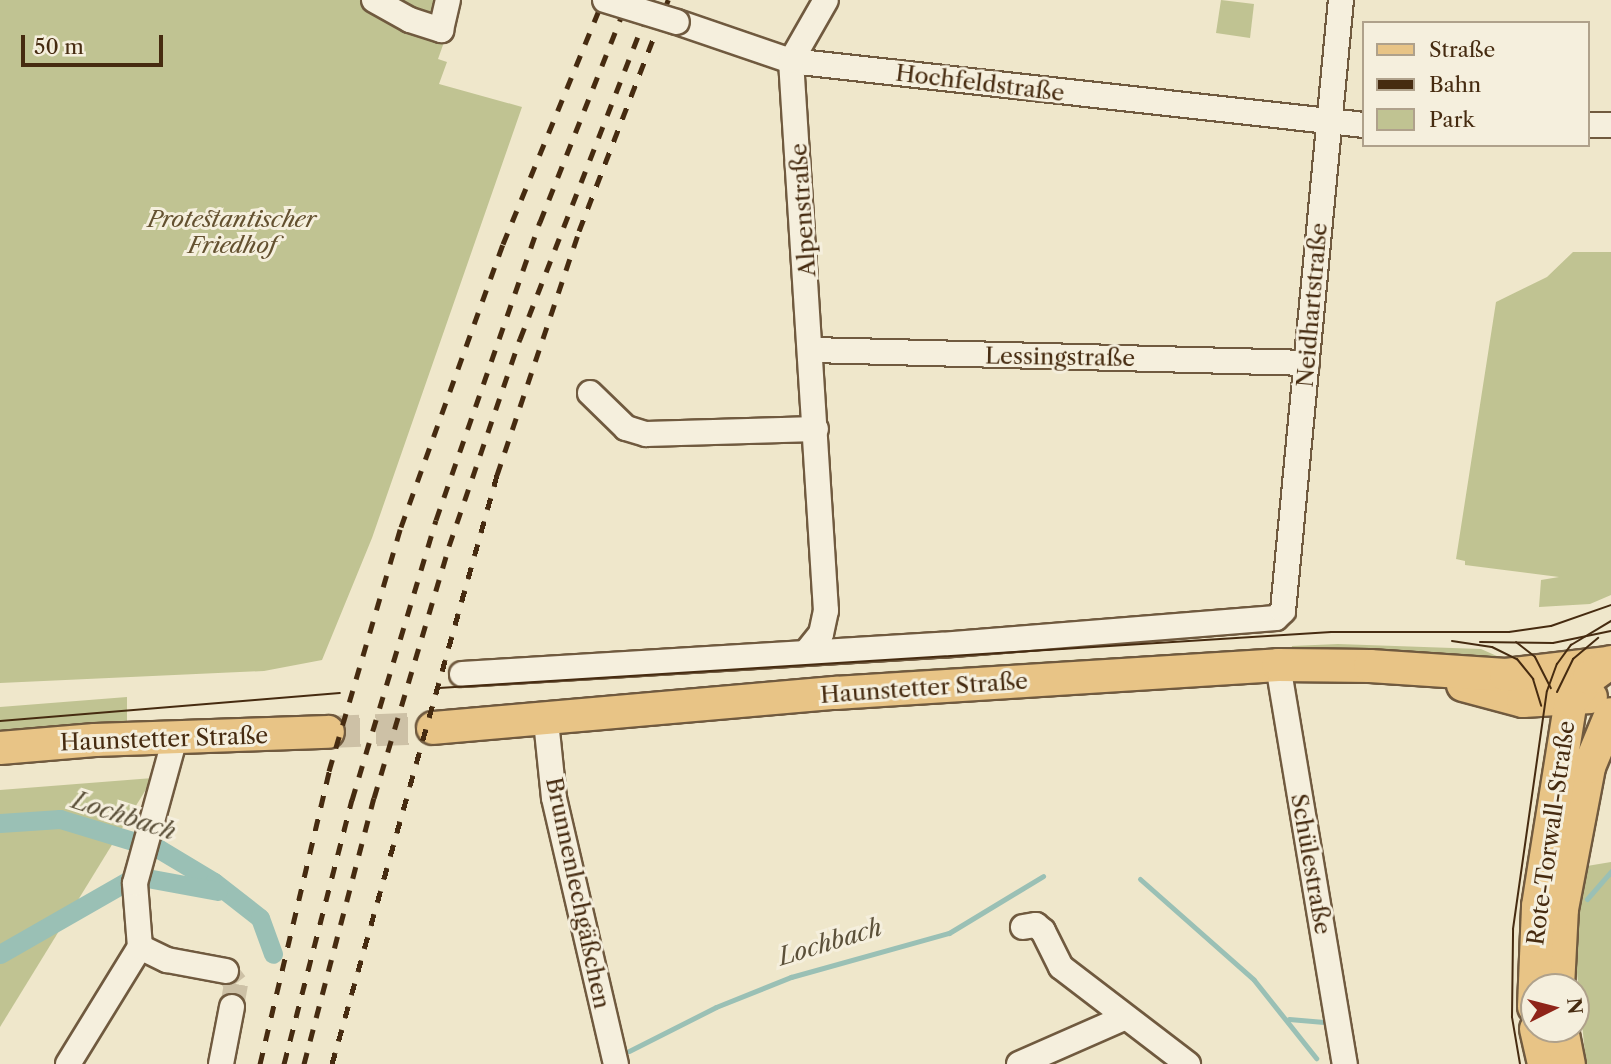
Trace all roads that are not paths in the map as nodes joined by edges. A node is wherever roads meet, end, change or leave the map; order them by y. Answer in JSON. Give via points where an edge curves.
{"nodes":[{"id":1,"x":374,"y":0,"type":"edge"},
{"id":2,"x":448,"y":0,"type":"edge"},
{"id":3,"x":605,"y":0,"type":"edge"},
{"id":4,"x":826,"y":0,"type":"edge"},
{"id":5,"x":1341,"y":0,"type":"edge"},
{"id":6,"x":791,"y":61,"type":"junction"},
{"id":7,"x":1329,"y":123,"type":"junction"},
{"id":8,"x":1362,"y":125,"type":"edge"},
{"id":9,"x":1590,"y":125,"type":"edge"},
{"id":10,"x":1611,"y":125,"type":"edge"},
{"id":11,"x":812,"y":350,"type":"junction"},
{"id":12,"x":1307,"y":363,"type":"junction"},
{"id":13,"x":590,"y":393,"type":"dead end"},
{"id":14,"x":816,"y":429,"type":"junction"},
{"id":15,"x":1283,"y":611,"type":"joint"},
{"id":16,"x":807,"y":651,"type":"junction"},
{"id":17,"x":1278,"y":665,"type":"junction"},
{"id":18,"x":1415,"y":670,"type":"junction"},
{"id":19,"x":1610,"y":673,"type":"edge"},
{"id":20,"x":462,"y":674,"type":"dead end"},
{"id":21,"x":1526,"y":675,"type":"junction"},
{"id":22,"x":1570,"y":701,"type":"junction"},
{"id":23,"x":1611,"y":714,"type":"edge"},
{"id":24,"x":546,"y":721,"type":"junction"},
{"id":25,"x":433,"y":728,"type":"tunnel mouth"},
{"id":26,"x":328,"y":732,"type":"tunnel mouth"},
{"id":27,"x":175,"y":738,"type":"junction"},
{"id":28,"x":0,"y":748,"type":"edge"},
{"id":29,"x":1594,"y":752,"type":"junction"},
{"id":30,"x":1033,"y":929,"type":"dead end"},
{"id":31,"x":139,"y":947,"type":"junction"},
{"id":32,"x":226,"y":971,"type":"dead end"},
{"id":33,"x":1535,"y":973,"type":"edge"},
{"id":34,"x":1559,"y":973,"type":"edge"},
{"id":35,"x":232,"y":1007,"type":"tunnel mouth"},
{"id":36,"x":1124,"y":1017,"type":"junction"},
{"id":37,"x":1539,"y":1043,"type":"edge"},
{"id":38,"x":1565,"y":1043,"type":"edge"},
{"id":39,"x":68,"y":1064,"type":"edge"},
{"id":40,"x":221,"y":1064,"type":"edge"},
{"id":41,"x":616,"y":1064,"type":"edge"},
{"id":42,"x":1019,"y":1064,"type":"edge"},
{"id":43,"x":1188,"y":1064,"type":"edge"},
{"id":44,"x":1345,"y":1064,"type":"edge"},
{"id":45,"x":1544,"y":1064,"type":"edge"},
{"id":46,"x":1569,"y":1064,"type":"edge"}],
"edges":[{"from":1,"to":2,"type":"street","via":[[410,20],[442,30]]},
{"from":3,"to":6,"type":"street","name":"Hochfeldstraße","bridge":true},
{"from":4,"to":6,"type":"street"},
{"from":5,"to":7,"type":"street","name":"Neidhartstraße"},
{"from":6,"to":7,"type":"street","name":"Hochfeldstraße"},
{"from":6,"to":11,"type":"street","name":"Alpenstraße"},
{"from":7,"to":8,"type":"street","name":"Hochfeldstraße"},
{"from":7,"to":12,"type":"street","name":"Neidhartstraße"},
{"from":9,"to":10,"type":"street"},
{"from":11,"to":12,"type":"street","name":"Lessingstraße"},
{"from":11,"to":14,"type":"street","name":"Alpenstraße"},
{"from":12,"to":15,"type":"street","name":"Neidhartstraße"},
{"from":13,"to":14,"type":"street","via":[[636,433]]},
{"from":14,"to":16,"type":"street","name":"Alpenstraße","via":[[827,611],[821,634]]},
{"from":15,"to":16,"type":"street","name":"Haunstetter Straße","via":[[1267,622]]},
{"from":16,"to":20,"type":"street","name":"Haunstetter Straße"},
{"from":17,"to":18,"type":"main road","name":"Haunstetter Straße"},
{"from":17,"to":24,"type":"main road","name":"Haunstetter Straße","via":[[835,693]]},
{"from":17,"to":44,"type":"street","name":"Schülestraße"},
{"from":18,"to":21,"type":"main road","name":"Haunstetter Straße"},
{"from":18,"to":22,"type":"main road","name":"Haunstetter Straße","via":[[1499,696]]},
{"from":19,"to":21,"type":"main road","name":"Haunstetter Straße"},
{"from":19,"to":22,"type":"main road","name":"Rote-Torwall-Straße"},
{"from":21,"to":22,"type":"main road","name":"Haunstetter Straße"},
{"from":22,"to":29,"type":"main road","name":"Rote-Torwall-Straße","via":[[1582,715]]},
{"from":22,"to":33,"type":"main road","name":"Rote-Torwall-Straße","via":[[1538,906]]},
{"from":23,"to":29,"type":"main road","name":"Rote-Torwall-Straße"},
{"from":24,"to":25,"type":"main road","name":"Haunstetter Straße"},
{"from":24,"to":41,"type":"street","name":"Brunnenlechgäßchen","via":[[554,798]]},
{"from":26,"to":27,"type":"main road","name":"Haunstetter Straße"},
{"from":27,"to":28,"type":"main road","name":"Haunstetter Straße"},
{"from":27,"to":31,"type":"street","via":[[141,859]]},
{"from":29,"to":34,"type":"main road","name":"Rote-Torwall-Straße","via":[[1562,909]]},
{"from":30,"to":36,"type":"street","via":[[1062,967]]},
{"from":31,"to":32,"type":"street","via":[[167,960]]},
{"from":31,"to":39,"type":"street"},
{"from":35,"to":40,"type":"street"},
{"from":36,"to":42,"type":"street"},
{"from":36,"to":43,"type":"street"},
{"from":37,"to":45,"type":"main road"},
{"from":38,"to":46,"type":"main road"}]}
